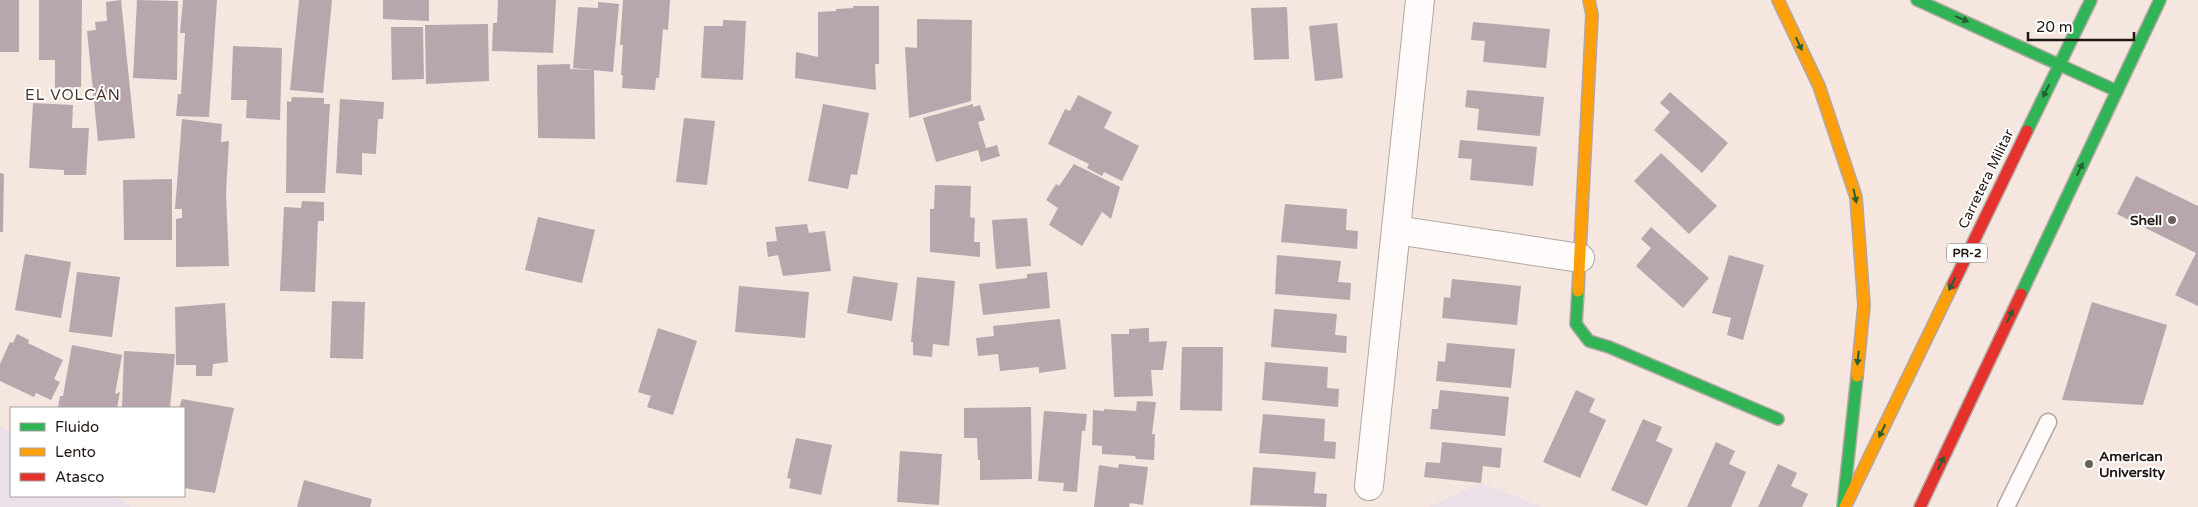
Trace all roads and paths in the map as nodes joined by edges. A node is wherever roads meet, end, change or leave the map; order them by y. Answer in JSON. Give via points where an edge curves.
{"nodes":[{"id":1,"x":1420,"y":0,"type":"edge"},
{"id":2,"x":1589,"y":0,"type":"edge"},
{"id":3,"x":1778,"y":0,"type":"edge"},
{"id":4,"x":1917,"y":0,"type":"edge"},
{"id":5,"x":2091,"y":0,"type":"edge"},
{"id":6,"x":2160,"y":0,"type":"edge"},
{"id":7,"x":2060,"y":63,"type":"junction"},
{"id":8,"x":2117,"y":91,"type":"junction"},
{"id":9,"x":1396,"y":230,"type":"junction"},
{"id":10,"x":1580,"y":258,"type":"junction"},
{"id":11,"x":1778,"y":419,"type":"dead end"},
{"id":12,"x":2048,"y":422,"type":"dead end"},
{"id":13,"x":1369,"y":486,"type":"dead end"},
{"id":14,"x":1844,"y":507,"type":"edge"},
{"id":15,"x":1920,"y":507,"type":"edge"},
{"id":16,"x":2006,"y":507,"type":"edge"}],
"edges":[{"from":1,"to":9,"type":"street"},
{"from":2,"to":10,"type":"main road","via":[[1592,15]]},
{"from":3,"to":14,"type":"main road","one_way":true,"via":[[1819,86],[1856,197],[1864,305]]},
{"from":4,"to":7,"type":"main road","one_way":true},
{"from":5,"to":7,"type":"main road","name":"Carretera Militar","number":"PR-2"},
{"from":6,"to":8,"type":"main road"},
{"from":7,"to":8,"type":"main road"},
{"from":7,"to":14,"type":"main road","name":"Carretera Militar","number":"PR-2","one_way":true},
{"from":15,"to":8,"type":"main road","one_way":true},
{"from":9,"to":10,"type":"street"},
{"from":9,"to":13,"type":"street"},
{"from":10,"to":11,"type":"main road","via":[[1576,324],[1589,341]]},
{"from":12,"to":16,"type":"lane"}]}
